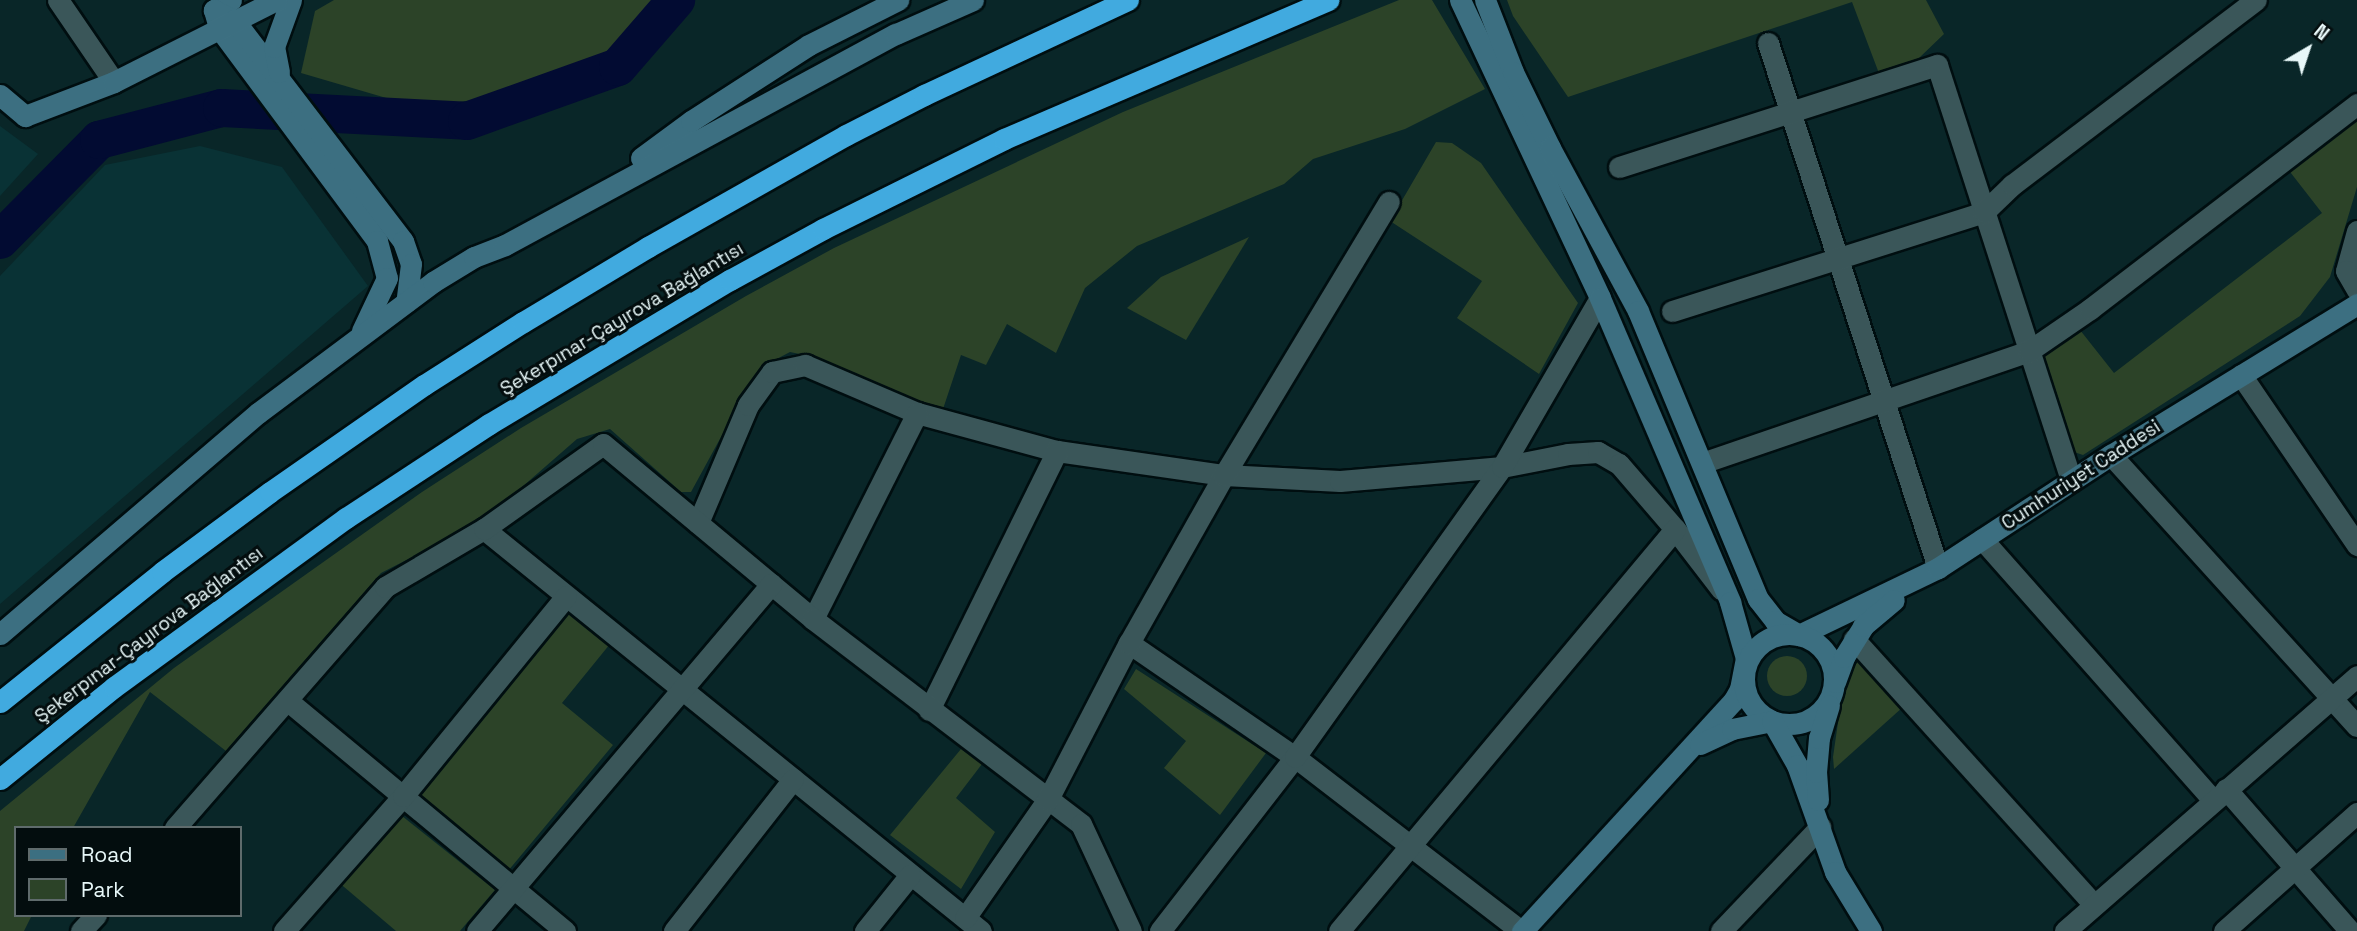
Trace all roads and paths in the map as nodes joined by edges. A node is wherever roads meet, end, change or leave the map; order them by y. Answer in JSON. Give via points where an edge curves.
{"nodes":[{"id":1,"x":58,"y":0,"type":"edge"},
{"id":2,"x":276,"y":0,"type":"edge"},
{"id":3,"x":291,"y":0,"type":"edge"},
{"id":4,"x":898,"y":0,"type":"edge"},
{"id":5,"x":973,"y":0,"type":"edge"},
{"id":6,"x":1128,"y":0,"type":"edge"},
{"id":7,"x":1328,"y":0,"type":"edge"},
{"id":8,"x":1460,"y":0,"type":"edge"},
{"id":9,"x":1485,"y":0,"type":"edge"},
{"id":10,"x":2256,"y":0,"type":"edge"},
{"id":11,"x":221,"y":12,"type":"edge"},
{"id":12,"x":1768,"y":43,"type":"dead end"},
{"id":13,"x":1505,"y":78,"type":"junction"},
{"id":14,"x":114,"y":82,"type":"junction"},
{"id":15,"x":273,"y":84,"type":"junction"},
{"id":16,"x":0,"y":95,"type":"edge"},
{"id":17,"x":2357,"y":104,"type":"edge"},
{"id":18,"x":1790,"y":112,"type":"junction"},
{"id":19,"x":330,"y":159,"type":"junction"},
{"id":20,"x":1619,"y":167,"type":"dead end"},
{"id":21,"x":583,"y":201,"type":"junction"},
{"id":22,"x":1389,"y":202,"type":"dead end"},
{"id":23,"x":1984,"y":212,"type":"junction"},
{"id":24,"x":2357,"y":231,"type":"edge"},
{"id":25,"x":377,"y":241,"type":"junction"},
{"id":26,"x":474,"y":257,"type":"junction"},
{"id":27,"x":1837,"y":259,"type":"junction"},
{"id":28,"x":411,"y":264,"type":"junction"},
{"id":29,"x":2357,"y":290,"type":"edge"},
{"id":30,"x":1600,"y":298,"type":"junction"},
{"id":31,"x":406,"y":302,"type":"junction"},
{"id":32,"x":2357,"y":304,"type":"edge"},
{"id":33,"x":1672,"y":311,"type":"dead end"},
{"id":34,"x":358,"y":338,"type":"junction"},
{"id":35,"x":2029,"y":351,"type":"junction"},
{"id":36,"x":2241,"y":375,"type":"junction"},
{"id":37,"x":1881,"y":400,"type":"junction"},
{"id":38,"x":917,"y":413,"type":"junction"},
{"id":39,"x":1057,"y":451,"type":"junction"},
{"id":40,"x":2111,"y":455,"type":"junction"},
{"id":41,"x":1702,"y":463,"type":"junction"},
{"id":42,"x":1502,"y":467,"type":"junction"},
{"id":43,"x":1224,"y":475,"type":"junction"},
{"id":44,"x":2070,"y":481,"type":"junction"},
{"id":45,"x":698,"y":523,"type":"junction"},
{"id":46,"x":1675,"y":528,"type":"junction"},
{"id":47,"x":484,"y":529,"type":"junction"},
{"id":48,"x":1982,"y":539,"type":"junction"},
{"id":49,"x":2357,"y":545,"type":"edge"},
{"id":50,"x":1938,"y":568,"type":"junction"},
{"id":51,"x":771,"y":584,"type":"junction"},
{"id":52,"x":566,"y":596,"type":"junction"},
{"id":53,"x":1730,"y":602,"type":"junction"},
{"id":54,"x":814,"y":619,"type":"junction"},
{"id":55,"x":0,"y":634,"type":"edge"},
{"id":56,"x":1799,"y":635,"type":"junction"},
{"id":57,"x":1854,"y":639,"type":"junction"},
{"id":58,"x":1129,"y":643,"type":"junction"},
{"id":59,"x":1744,"y":674,"type":"junction"},
{"id":60,"x":2357,"y":676,"type":"edge"},
{"id":61,"x":682,"y":689,"type":"junction"},
{"id":62,"x":1833,"y":689,"type":"junction"},
{"id":63,"x":2330,"y":697,"type":"junction"},
{"id":64,"x":288,"y":701,"type":"junction"},
{"id":65,"x":0,"y":702,"type":"edge"},
{"id":66,"x":929,"y":710,"type":"junction"},
{"id":67,"x":1772,"y":721,"type":"junction"},
{"id":68,"x":2357,"y":726,"type":"edge"},
{"id":69,"x":1691,"y":748,"type":"junction"},
{"id":70,"x":1295,"y":757,"type":"junction"},
{"id":71,"x":0,"y":779,"type":"edge"},
{"id":72,"x":793,"y":779,"type":"junction"},
{"id":73,"x":2220,"y":794,"type":"junction"},
{"id":74,"x":403,"y":796,"type":"junction"},
{"id":75,"x":1048,"y":799,"type":"junction"},
{"id":76,"x":2357,"y":813,"type":"edge"},
{"id":77,"x":177,"y":826,"type":"edge"},
{"id":78,"x":1820,"y":827,"type":"junction"},
{"id":79,"x":1410,"y":844,"type":"junction"},
{"id":80,"x":2295,"y":868,"type":"junction"},
{"id":81,"x":910,"y":874,"type":"junction"},
{"id":82,"x":513,"y":887,"type":"junction"},
{"id":83,"x":2094,"y":905,"type":"junction"},
{"id":84,"x":94,"y":917,"type":"edge"},
{"id":85,"x":973,"y":925,"type":"edge"},
{"id":86,"x":81,"y":931,"type":"edge"},
{"id":87,"x":284,"y":931,"type":"edge"},
{"id":88,"x":477,"y":931,"type":"edge"},
{"id":89,"x":565,"y":931,"type":"edge"},
{"id":90,"x":674,"y":931,"type":"edge"},
{"id":91,"x":865,"y":931,"type":"edge"},
{"id":92,"x":1131,"y":931,"type":"edge"},
{"id":93,"x":1160,"y":931,"type":"edge"},
{"id":94,"x":1339,"y":931,"type":"edge"},
{"id":95,"x":1521,"y":931,"type":"edge"},
{"id":96,"x":1721,"y":931,"type":"edge"},
{"id":97,"x":1871,"y":931,"type":"edge"},
{"id":98,"x":2065,"y":931,"type":"edge"},
{"id":99,"x":2224,"y":931,"type":"edge"},
{"id":100,"x":2350,"y":931,"type":"edge"}],
"edges":[{"from":1,"to":14,"type":"street"},
{"from":2,"to":11,"type":"street"},
{"from":3,"to":15,"type":"street","via":[[274,47]]},
{"from":4,"to":21,"type":"street","via":[[809,45],[691,121]]},
{"from":5,"to":21,"type":"street","via":[[896,34]]},
{"from":6,"to":65,"type":"highway","name":"Şekerpınar-Çayırova Bağlantısı","via":[[846,135],[523,322],[270,492]]},
{"from":7,"to":71,"type":"highway","name":"Şekerpınar-Çayırova Bağlantısı","via":[[1003,139],[730,280],[489,424],[356,511],[114,687]]},
{"from":8,"to":13,"type":"street"},
{"from":9,"to":13,"type":"street"},
{"from":10,"to":23,"type":"street","via":[[2012,185]]},
{"from":11,"to":14,"type":"street"},
{"from":11,"to":15,"type":"street"},
{"from":12,"to":18,"type":"street"},
{"from":13,"to":30,"type":"street"},
{"from":13,"to":41,"type":"street","via":[[1550,148],[1638,311]]},
{"from":14,"to":16,"type":"street","via":[[25,116]]},
{"from":15,"to":19,"type":"street"},
{"from":17,"to":35,"type":"street"},
{"from":18,"to":20,"type":"street"},
{"from":18,"to":23,"type":"street","via":[[1937,65]]},
{"from":18,"to":27,"type":"street"},
{"from":19,"to":25,"type":"street"},
{"from":19,"to":28,"type":"street","via":[[403,241]]},
{"from":21,"to":26,"type":"street"},
{"from":22,"to":43,"type":"street"},
{"from":23,"to":27,"type":"street"},
{"from":23,"to":35,"type":"street"},
{"from":24,"to":29,"type":"street","via":[[2346,271]]},
{"from":25,"to":28,"type":"street","via":[[393,257]]},
{"from":25,"to":34,"type":"street","via":[[387,278]]},
{"from":26,"to":28,"type":"street","via":[[422,268]]},
{"from":26,"to":31,"type":"street"},
{"from":27,"to":33,"type":"street"},
{"from":27,"to":37,"type":"street"},
{"from":28,"to":31,"type":"street"},
{"from":30,"to":42,"type":"street"},
{"from":30,"to":53,"type":"street"},
{"from":31,"to":34,"type":"street"},
{"from":32,"to":36,"type":"street","name":"Cumhuriyet Caddesi"},
{"from":34,"to":55,"type":"street","via":[[258,414]]},
{"from":35,"to":37,"type":"street"},
{"from":35,"to":44,"type":"street"},
{"from":36,"to":40,"type":"street","name":"Cumhuriyet Caddesi"},
{"from":36,"to":49,"type":"street"},
{"from":37,"to":41,"type":"street"},
{"from":37,"to":50,"type":"street"},
{"from":38,"to":39,"type":"street"},
{"from":38,"to":45,"type":"street","via":[[805,365],[772,372],[748,405]]},
{"from":38,"to":54,"type":"street"},
{"from":39,"to":43,"type":"street"},
{"from":39,"to":66,"type":"street"},
{"from":40,"to":44,"type":"street","name":"Cumhuriyet Caddesi"},
{"from":40,"to":63,"type":"street"},
{"from":41,"to":56,"type":"street","via":[[1758,599],[1775,621]]},
{"from":42,"to":43,"type":"street","via":[[1340,481]]},
{"from":42,"to":46,"type":"street","via":[[1598,452],[1619,464]]},
{"from":42,"to":70,"type":"street"},
{"from":43,"to":58,"type":"street"},
{"from":44,"to":48,"type":"street","name":"Cumhuriyet Caddesi"},
{"from":45,"to":47,"type":"street","via":[[603,444]]},
{"from":45,"to":51,"type":"street"},
{"from":46,"to":53,"type":"street"},
{"from":46,"to":79,"type":"street"},
{"from":47,"to":52,"type":"street"},
{"from":47,"to":64,"type":"street","via":[[386,587]]},
{"from":48,"to":50,"type":"street","name":"Cumhuriyet Caddesi"},
{"from":48,"to":73,"type":"street"},
{"from":50,"to":56,"type":"street","name":"Cumhuriyet Caddesi"},
{"from":50,"to":57,"type":"street","via":[[1875,614]]},
{"from":51,"to":54,"type":"street"},
{"from":51,"to":61,"type":"street"},
{"from":52,"to":61,"type":"street"},
{"from":52,"to":74,"type":"street"},
{"from":53,"to":59,"type":"street","via":[[1745,646]]},
{"from":54,"to":66,"type":"street"},
{"from":56,"to":59,"type":"street","via":[[1783,635],[1762,644],[1753,652]]},
{"from":56,"to":62,"type":"street","via":[[1827,654]]},
{"from":57,"to":62,"type":"street"},
{"from":57,"to":83,"type":"street"},
{"from":58,"to":70,"type":"street"},
{"from":58,"to":75,"type":"street"},
{"from":59,"to":67,"type":"street","via":[[1750,702]]},
{"from":59,"to":69,"type":"street","via":[[1734,700]]},
{"from":60,"to":63,"type":"street"},
{"from":61,"to":72,"type":"street"},
{"from":61,"to":82,"type":"street"},
{"from":62,"to":67,"type":"street","via":[[1827,706],[1808,721]]},
{"from":62,"to":78,"type":"street","via":[[1819,738]]},
{"from":63,"to":68,"type":"street"},
{"from":63,"to":73,"type":"street"},
{"from":64,"to":74,"type":"street"},
{"from":64,"to":77,"type":"street"},
{"from":66,"to":75,"type":"street"},
{"from":67,"to":69,"type":"street","via":[[1732,729]]},
{"from":67,"to":78,"type":"street","via":[[1797,765]]},
{"from":69,"to":95,"type":"street"},
{"from":70,"to":79,"type":"street"},
{"from":70,"to":93,"type":"street"},
{"from":72,"to":81,"type":"street"},
{"from":72,"to":90,"type":"street"},
{"from":73,"to":80,"type":"street"},
{"from":73,"to":83,"type":"street"},
{"from":74,"to":82,"type":"street"},
{"from":74,"to":87,"type":"street"},
{"from":75,"to":85,"type":"street"},
{"from":75,"to":92,"type":"street","via":[[1081,824]]},
{"from":76,"to":80,"type":"street"},
{"from":78,"to":96,"type":"street"},
{"from":78,"to":97,"type":"street","via":[[1835,872]]},
{"from":79,"to":94,"type":"street"},
{"from":79,"to":95,"type":"street"},
{"from":80,"to":99,"type":"street"},
{"from":80,"to":100,"type":"street"},
{"from":81,"to":85,"type":"street"},
{"from":81,"to":91,"type":"street"},
{"from":82,"to":88,"type":"street"},
{"from":82,"to":89,"type":"street"},
{"from":83,"to":98,"type":"street"},
{"from":84,"to":86,"type":"street"}]}
